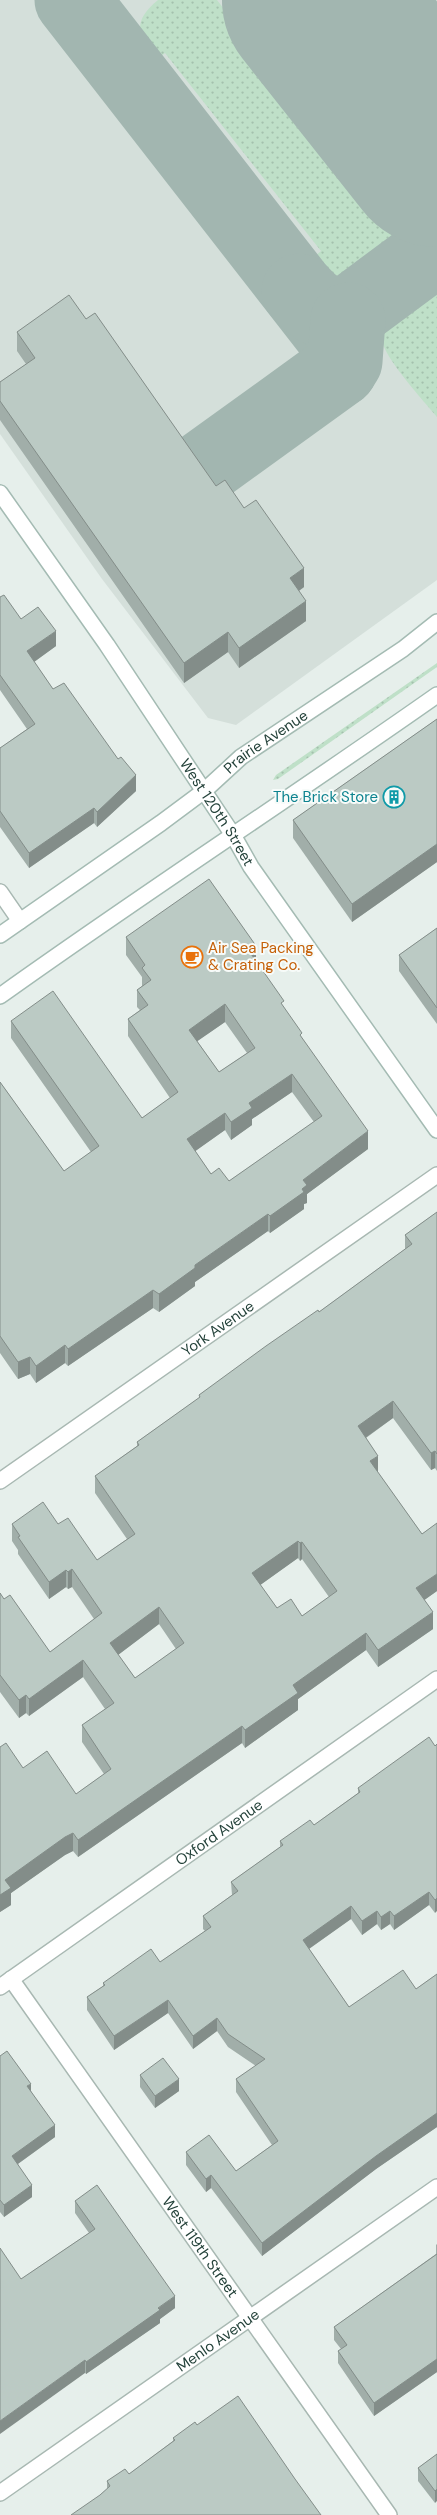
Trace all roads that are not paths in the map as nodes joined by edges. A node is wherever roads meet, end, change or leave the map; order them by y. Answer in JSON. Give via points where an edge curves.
{"nodes":[{"id":1,"x":0,"y":493,"type":"edge"},
{"id":2,"x":437,"y":622,"type":"edge"},
{"id":3,"x":437,"y":695,"type":"edge"},
{"id":4,"x":204,"y":792,"type":"junction"},
{"id":5,"x":233,"y":835,"type":"junction"},
{"id":6,"x":0,"y":892,"type":"edge"},
{"id":7,"x":20,"y":921,"type":"junction"},
{"id":8,"x":0,"y":935,"type":"edge"},
{"id":9,"x":0,"y":996,"type":"edge"},
{"id":10,"x":437,"y":1130,"type":"edge"},
{"id":11,"x":437,"y":1175,"type":"edge"},
{"id":12,"x":0,"y":1481,"type":"edge"},
{"id":13,"x":437,"y":1679,"type":"edge"},
{"id":14,"x":6,"y":1983,"type":"edge"},
{"id":15,"x":437,"y":2186,"type":"edge"},
{"id":16,"x":250,"y":2317,"type":"junction"},
{"id":17,"x":0,"y":2493,"type":"edge"},
{"id":18,"x":389,"y":2515,"type":"edge"}],
"edges":[{"from":1,"to":4,"type":"street","name":"West 120th Street"},
{"from":2,"to":4,"type":"street","name":"Prairie Avenue","via":[[241,758]]},
{"from":3,"to":5,"type":"street"},
{"from":4,"to":5,"type":"street","name":"West 120th Street"},
{"from":4,"to":7,"type":"street","name":"Prairie Avenue"},
{"from":5,"to":9,"type":"street"},
{"from":5,"to":10,"type":"street","name":"West 120th Street","via":[[251,866]]},
{"from":6,"to":7,"type":"street"},
{"from":7,"to":8,"type":"street","name":"Prairie Avenue"},
{"from":11,"to":12,"type":"street","name":"York Avenue"},
{"from":13,"to":14,"type":"street","name":"Oxford Avenue"},
{"from":14,"to":16,"type":"street","name":"West 119th Street"},
{"from":15,"to":16,"type":"street","name":"Menlo Avenue"},
{"from":16,"to":17,"type":"street","name":"Menlo Avenue"},
{"from":16,"to":18,"type":"street","name":"West 119th Street"}]}
